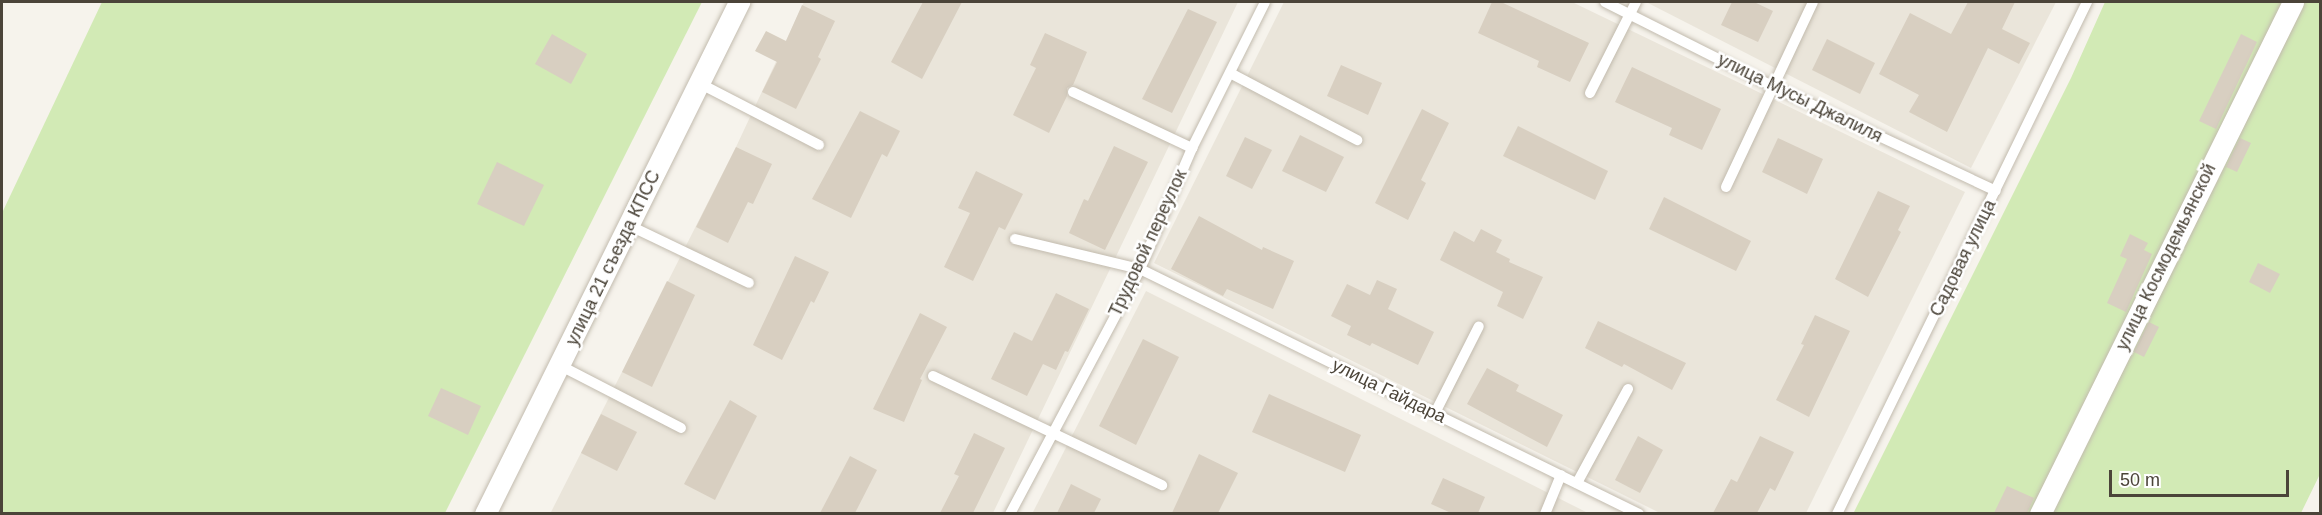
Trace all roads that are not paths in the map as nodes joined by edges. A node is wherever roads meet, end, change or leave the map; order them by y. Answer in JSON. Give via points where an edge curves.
{"nodes":[{"id":1,"x":739,"y":2,"type":"edge"},
{"id":2,"x":1265,"y":2,"type":"edge"},
{"id":3,"x":1605,"y":2,"type":"edge"},
{"id":4,"x":1636,"y":2,"type":"edge"},
{"id":5,"x":1813,"y":2,"type":"edge"},
{"id":6,"x":2087,"y":2,"type":"edge"},
{"id":7,"x":2293,"y":2,"type":"edge"},
{"id":8,"x":1630,"y":14,"type":"junction"},
{"id":9,"x":1230,"y":73,"type":"junction"},
{"id":10,"x":699,"y":83,"type":"junction"},
{"id":11,"x":1772,"y":86,"type":"junction"},
{"id":12,"x":1073,"y":92,"type":"dead end"},
{"id":13,"x":1590,"y":93,"type":"dead end"},
{"id":14,"x":1357,"y":140,"type":"dead end"},
{"id":15,"x":819,"y":145,"type":"dead end"},
{"id":16,"x":1192,"y":148,"type":"junction"},
{"id":17,"x":1726,"y":187,"type":"dead end"},
{"id":18,"x":1995,"y":191,"type":"junction"},
{"id":19,"x":628,"y":225,"type":"junction"},
{"id":20,"x":1015,"y":239,"type":"dead end"},
{"id":21,"x":1140,"y":269,"type":"junction"},
{"id":22,"x":749,"y":283,"type":"dead end"},
{"id":23,"x":1479,"y":326,"type":"dead end"},
{"id":24,"x":561,"y":366,"type":"junction"},
{"id":25,"x":933,"y":376,"type":"dead end"},
{"id":26,"x":1628,"y":388,"type":"dead end"},
{"id":27,"x":1435,"y":413,"type":"junction"},
{"id":28,"x":681,"y":428,"type":"dead end"},
{"id":29,"x":1051,"y":432,"type":"junction"},
{"id":30,"x":1561,"y":476,"type":"junction"},
{"id":31,"x":1576,"y":483,"type":"junction"},
{"id":32,"x":1162,"y":485,"type":"dead end"},
{"id":33,"x":485,"y":513,"type":"edge"},
{"id":34,"x":1010,"y":513,"type":"edge"},
{"id":35,"x":1545,"y":513,"type":"edge"},
{"id":36,"x":1639,"y":513,"type":"edge"},
{"id":37,"x":1837,"y":513,"type":"edge"},
{"id":38,"x":2040,"y":513,"type":"edge"}],
"edges":[{"from":1,"to":10,"type":"street","name":"улица 21 съезда КПСС"},
{"from":2,"to":9,"type":"lane","name":"Трудовой переулок"},
{"from":3,"to":8,"type":"lane","name":"улица Мусы Джалиля"},
{"from":4,"to":8,"type":"lane"},
{"from":5,"to":11,"type":"lane"},
{"from":6,"to":18,"type":"lane","name":"Садовая улица"},
{"from":7,"to":38,"type":"street","name":"улица Космодемьянской"},
{"from":8,"to":11,"type":"lane","name":"улица Мусы Джалиля"},
{"from":8,"to":13,"type":"lane"},
{"from":9,"to":14,"type":"lane"},
{"from":9,"to":16,"type":"lane","name":"Трудовой переулок"},
{"from":10,"to":15,"type":"lane"},
{"from":10,"to":19,"type":"street","name":"улица 21 съезда КПСС"},
{"from":11,"to":17,"type":"lane"},
{"from":11,"to":18,"type":"lane","name":"улица Мусы Джалиля"},
{"from":12,"to":16,"type":"lane"},
{"from":16,"to":21,"type":"lane","name":"Трудовой переулок"},
{"from":18,"to":37,"type":"lane","name":"Садовая улица"},
{"from":19,"to":22,"type":"lane"},
{"from":19,"to":24,"type":"street","name":"улица 21 съезда КПСС"},
{"from":20,"to":21,"type":"lane","name":"улица Гайдара"},
{"from":21,"to":27,"type":"lane","name":"улица Гайдара"},
{"from":21,"to":29,"type":"lane","name":"Трудовой переулок"},
{"from":23,"to":27,"type":"lane"},
{"from":24,"to":28,"type":"lane"},
{"from":24,"to":33,"type":"street","name":"улица 21 съезда КПСС"},
{"from":25,"to":29,"type":"lane"},
{"from":26,"to":31,"type":"lane"},
{"from":27,"to":30,"type":"lane","name":"улица Гайдара"},
{"from":29,"to":32,"type":"lane"},
{"from":29,"to":34,"type":"lane","name":"Трудовой переулок"},
{"from":30,"to":31,"type":"lane","name":"улица Гайдара"},
{"from":30,"to":35,"type":"lane"},
{"from":31,"to":36,"type":"lane","name":"улица Гайдара"}]}
